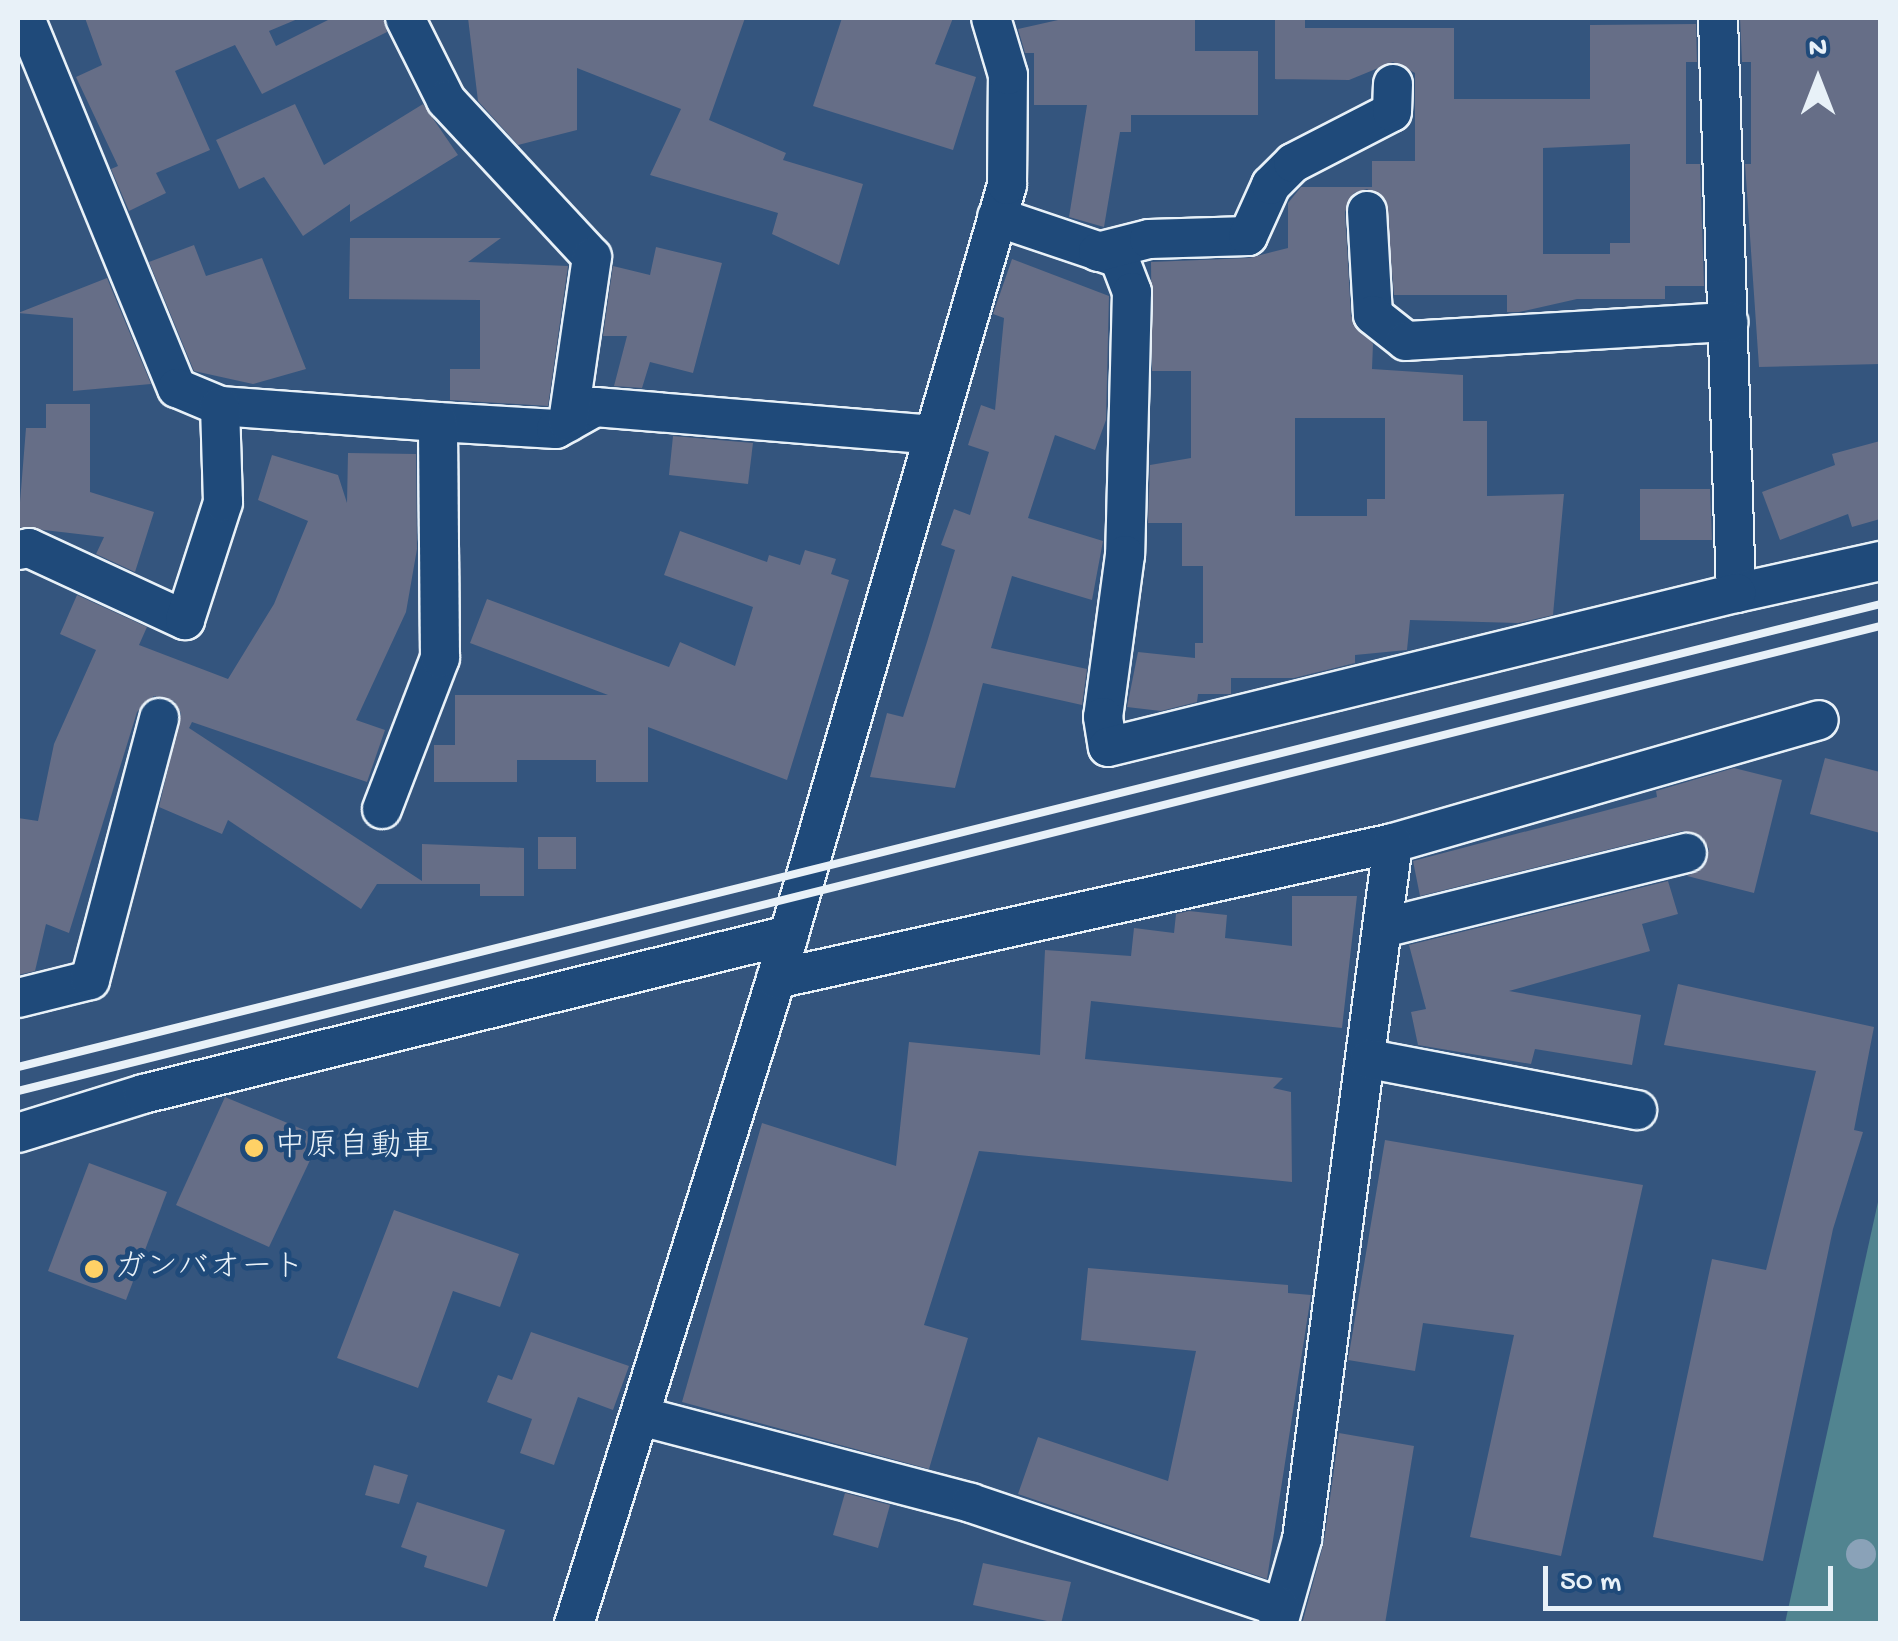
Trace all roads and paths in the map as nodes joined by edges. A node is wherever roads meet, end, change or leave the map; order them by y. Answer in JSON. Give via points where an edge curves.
{"nodes":[{"id":1,"x":25,"y":18,"type":"edge"},
{"id":2,"x":405,"y":18,"type":"edge"},
{"id":3,"x":992,"y":18,"type":"edge"},
{"id":4,"x":1718,"y":18,"type":"edge"},
{"id":5,"x":1393,"y":84,"type":"dead end"},
{"id":6,"x":1367,"y":211,"type":"dead end"},
{"id":7,"x":997,"y":218,"type":"junction"},
{"id":8,"x":1098,"y":252,"type":"junction"},
{"id":9,"x":1728,"y":322,"type":"junction"},
{"id":10,"x":220,"y":406,"type":"junction"},
{"id":11,"x":438,"y":422,"type":"junction"},
{"id":12,"x":568,"y":422,"type":"junction"},
{"id":13,"x":934,"y":434,"type":"junction"},
{"id":14,"x":18,"y":550,"type":"edge"},
{"id":15,"x":1880,"y":561,"type":"edge"},
{"id":16,"x":1736,"y":594,"type":"junction"},
{"id":17,"x":159,"y":718,"type":"dead end"},
{"id":18,"x":1819,"y":720,"type":"dead end"},
{"id":19,"x":382,"y":809,"type":"dead end"},
{"id":20,"x":1394,"y":843,"type":"junction"},
{"id":21,"x":1687,"y":853,"type":"dead end"},
{"id":22,"x":1383,"y":928,"type":"junction"},
{"id":23,"x":789,"y":934,"type":"junction"},
{"id":24,"x":776,"y":978,"type":"junction"},
{"id":25,"x":18,"y":998,"type":"edge"},
{"id":26,"x":1369,"y":1059,"type":"junction"},
{"id":27,"x":1636,"y":1110,"type":"dead end"},
{"id":28,"x":18,"y":1133,"type":"edge"},
{"id":29,"x":640,"y":1416,"type":"junction"},
{"id":30,"x":1279,"y":1615,"type":"edge"},
{"id":31,"x":574,"y":1624,"type":"edge"}],
"edges":[{"from":1,"to":10,"type":"street","via":[[177,388]]},
{"from":2,"to":12,"type":"street","via":[[446,100],[592,257]]},
{"from":3,"to":7,"type":"street","via":[[1008,75],[1010,124]]},
{"from":4,"to":9,"type":"street"},
{"from":5,"to":8,"type":"street","via":[[1392,112],[1293,162],[1271,185],[1248,236],[1149,240]]},
{"from":6,"to":9,"type":"street","via":[[1373,315],[1406,341]]},
{"from":7,"to":8,"type":"street"},
{"from":7,"to":13,"type":"street"},
{"from":8,"to":16,"type":"street","via":[[1119,258],[1132,292],[1134,353],[1125,555],[1103,717],[1108,747]]},
{"from":9,"to":16,"type":"street"},
{"from":10,"to":11,"type":"street"},
{"from":10,"to":14,"type":"street","via":[[223,502],[185,620],[29,548]]},
{"from":11,"to":12,"type":"street","via":[[556,429]]},
{"from":11,"to":19,"type":"street","via":[[440,658]]},
{"from":12,"to":13,"type":"street","via":[[595,408]]},
{"from":13,"to":23,"type":"street"},
{"from":15,"to":16,"type":"street"},
{"from":17,"to":25,"type":"street","via":[[90,980]]},
{"from":18,"to":20,"type":"street"},
{"from":20,"to":22,"type":"street"},
{"from":20,"to":24,"type":"street"},
{"from":21,"to":22,"type":"street"},
{"from":22,"to":26,"type":"street"},
{"from":23,"to":24,"type":"street"},
{"from":23,"to":28,"type":"street","via":[[143,1094]]},
{"from":24,"to":29,"type":"street"},
{"from":26,"to":27,"type":"street"},
{"from":26,"to":30,"type":"street","via":[[1302,1539]]},
{"from":29,"to":30,"type":"street","via":[[971,1503]]},
{"from":29,"to":31,"type":"street"}]}
